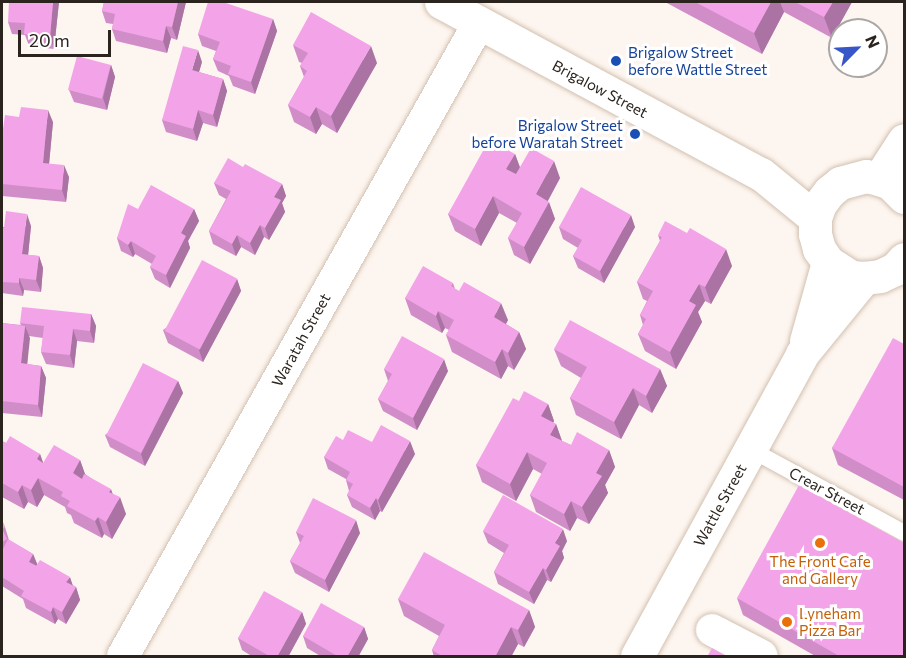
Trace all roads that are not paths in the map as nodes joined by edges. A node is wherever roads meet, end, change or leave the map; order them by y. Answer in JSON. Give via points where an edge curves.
{"nodes":[{"id":1,"x":441,"y":2,"type":"edge"},
{"id":2,"x":479,"y":22,"type":"junction"},
{"id":3,"x":904,"y":140,"type":"edge"},
{"id":4,"x":761,"y":174,"type":"junction"},
{"id":5,"x":840,"y":183,"type":"junction"},
{"id":6,"x":892,"y":188,"type":"edge"},
{"id":7,"x":815,"y":218,"type":"junction"},
{"id":8,"x":828,"y":262,"type":"junction"},
{"id":9,"x":901,"y":267,"type":"edge"},
{"id":10,"x":864,"y":278,"type":"junction"},
{"id":11,"x":802,"y":354,"type":"junction"},
{"id":12,"x":750,"y":449,"type":"junction"},
{"id":13,"x":904,"y":532,"type":"edge"},
{"id":14,"x":712,"y":630,"type":"dead end"},
{"id":15,"x":123,"y":657,"type":"edge"},
{"id":16,"x":637,"y":657,"type":"edge"},
{"id":17,"x":762,"y":657,"type":"edge"}],
"edges":[{"from":1,"to":2,"type":"street","name":"Brigalow Street"},
{"from":2,"to":4,"type":"street","name":"Brigalow Street"},
{"from":2,"to":15,"type":"street","name":"Waratah Street"},
{"from":3,"to":6,"type":"street"},
{"from":4,"to":5,"type":"street","name":"Brigalow Street"},
{"from":4,"to":7,"type":"street","name":"Brigalow Street"},
{"from":5,"to":6,"type":"street","name":"Brigalow Street","via":[[866,176]]},
{"from":5,"to":7,"type":"street","via":[[824,198]]},
{"from":7,"to":8,"type":"street","via":[[819,249]]},
{"from":8,"to":10,"type":"street","via":[[851,276]]},
{"from":8,"to":11,"type":"street","name":"Wattle Street"},
{"from":9,"to":10,"type":"street"},
{"from":10,"to":11,"type":"street","name":"Wattle Street"},
{"from":11,"to":12,"type":"street","name":"Wattle Street"},
{"from":12,"to":13,"type":"lane","name":"Crear Street"},
{"from":12,"to":16,"type":"street","name":"Wattle Street"},
{"from":14,"to":17,"type":"street"}]}
